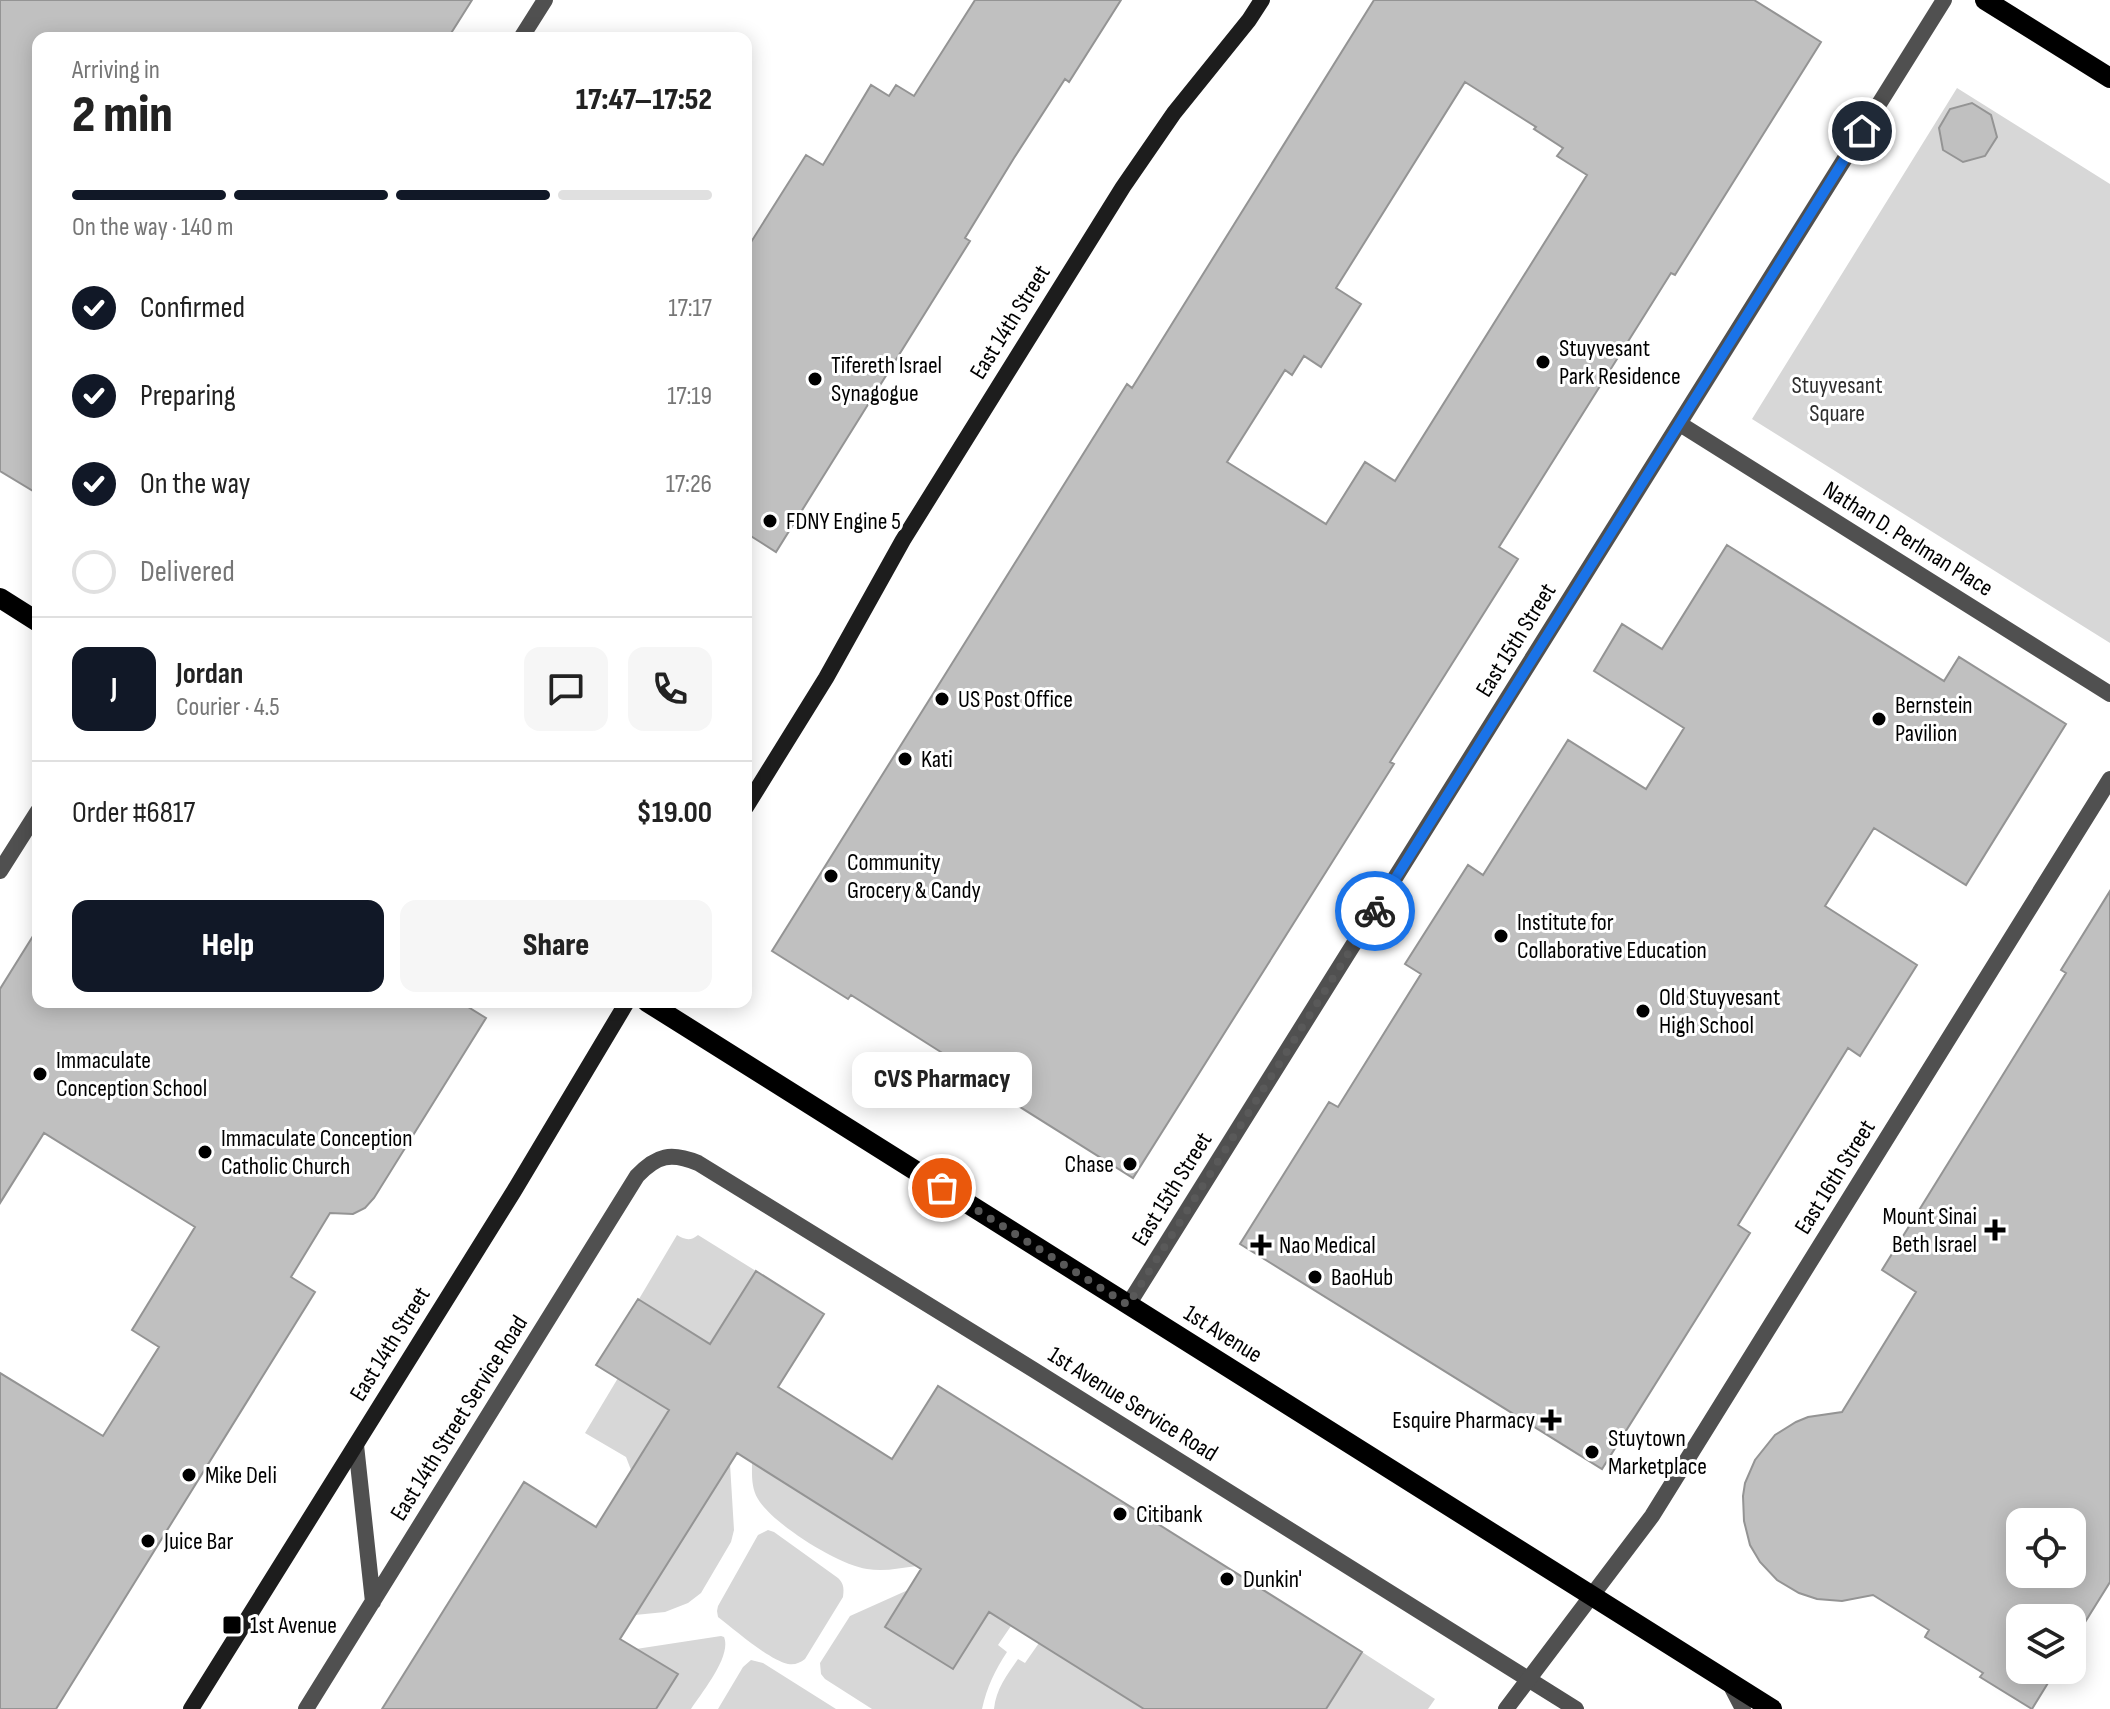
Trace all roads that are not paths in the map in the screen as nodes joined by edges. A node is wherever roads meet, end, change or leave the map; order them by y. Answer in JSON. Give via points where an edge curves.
{"nodes":[{"id":1,"x":545,"y":0,"type":"edge"},
{"id":2,"x":1262,"y":0,"type":"edge"},
{"id":3,"x":1944,"y":0,"type":"edge"},
{"id":4,"x":1985,"y":0,"type":"edge"},
{"id":5,"x":525,"y":32,"type":"edge"},
{"id":6,"x":2110,"y":78,"type":"edge"},
{"id":7,"x":1680,"y":424,"type":"junction"},
{"id":8,"x":0,"y":598,"type":"edge"},
{"id":9,"x":32,"y":618,"type":"edge"},
{"id":10,"x":2110,"y":694,"type":"edge"},
{"id":11,"x":2110,"y":779,"type":"edge"},
{"id":12,"x":752,"y":797,"type":"edge"},
{"id":13,"x":32,"y":820,"type":"edge"},
{"id":14,"x":0,"y":871,"type":"edge"},
{"id":15,"x":623,"y":1008,"type":"edge"},
{"id":16,"x":657,"y":1008,"type":"edge"},
{"id":17,"x":659,"y":1158,"type":"joint"},
{"id":18,"x":1128,"y":1305,"type":"junction"},
{"id":19,"x":356,"y":1445,"type":"junction"},
{"id":20,"x":1592,"y":1594,"type":"junction"},
{"id":21,"x":373,"y":1602,"type":"junction"},
{"id":22,"x":1527,"y":1679,"type":"junction"},
{"id":23,"x":1729,"y":1682,"type":"junction"},
{"id":24,"x":191,"y":1709,"type":"edge"},
{"id":25,"x":306,"y":1709,"type":"edge"},
{"id":26,"x":1506,"y":1709,"type":"edge"},
{"id":27,"x":1576,"y":1709,"type":"edge"},
{"id":28,"x":1743,"y":1709,"type":"edge"},
{"id":29,"x":1772,"y":1709,"type":"edge"}],
"edges":[{"from":1,"to":5,"type":"street"},
{"from":2,"to":12,"type":"main road","name":"East 14th Street","via":[[1123,187],[903,540]]},
{"from":3,"to":7,"type":"street","name":"East 15th Street"},
{"from":4,"to":6,"type":"main road"},
{"from":7,"to":10,"type":"street","name":"Nathan D. Perlman Place"},
{"from":7,"to":18,"type":"street","name":"East 15th Street"},
{"from":8,"to":9,"type":"main road"},
{"from":11,"to":20,"type":"street","name":"East 16th Street","via":[[1652,1516]]},
{"from":13,"to":14,"type":"street"},
{"from":15,"to":19,"type":"main road","name":"East 14th Street"},
{"from":16,"to":18,"type":"main road","name":"1st Avenue"},
{"from":17,"to":21,"type":"street","name":"East 14th Street Service Road","via":[[627,1193]]},
{"from":17,"to":22,"type":"street","name":"1st Avenue Service Road","via":[[674,1155],[698,1163]]},
{"from":18,"to":20,"type":"main road","name":"1st Avenue"},
{"from":19,"to":21,"type":"street"},
{"from":19,"to":24,"type":"main road","name":"East 14th Street"},
{"from":20,"to":22,"type":"street","name":"East 16th Street"},
{"from":20,"to":23,"type":"main road","name":"1st Avenue"},
{"from":21,"to":25,"type":"street","name":"East 14th Street Service Road"},
{"from":22,"to":26,"type":"street","name":"East 16th Street"},
{"from":22,"to":27,"type":"street","name":"1st Avenue Service Road"},
{"from":23,"to":28,"type":"street"},
{"from":23,"to":29,"type":"main road","name":"1st Avenue"}]}
